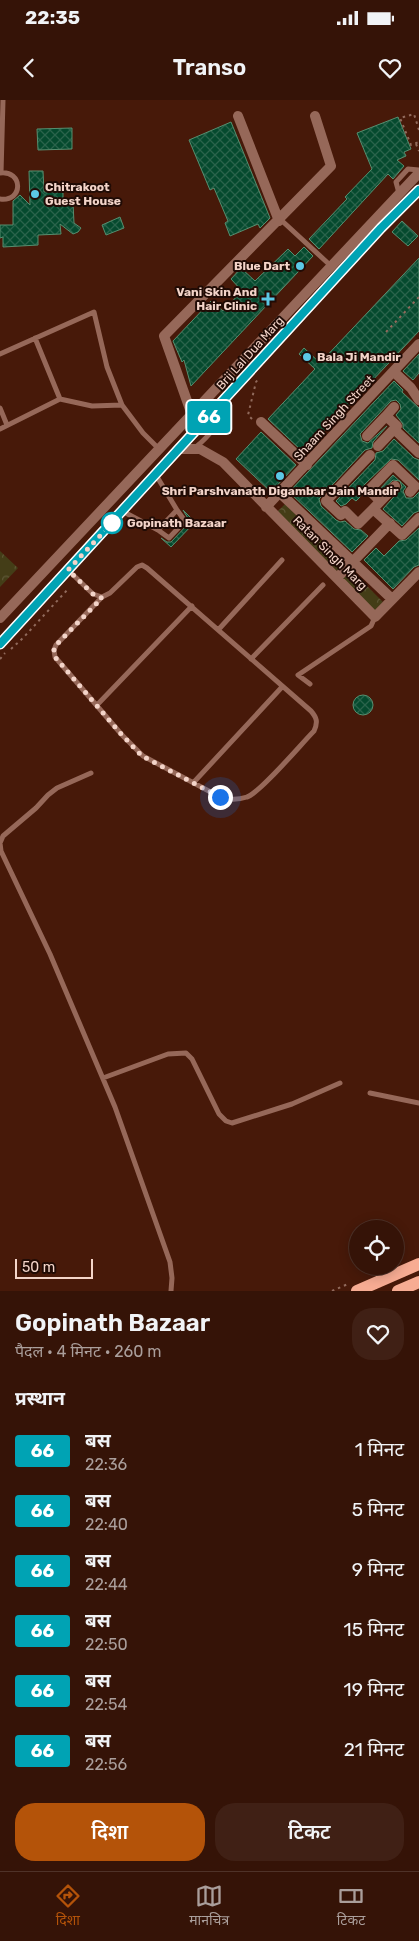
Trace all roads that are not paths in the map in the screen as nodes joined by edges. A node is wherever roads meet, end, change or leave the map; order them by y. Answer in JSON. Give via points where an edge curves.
{"nodes":[{"id":1,"x":3,"y":100,"type":"edge"},
{"id":2,"x":238,"y":116,"type":"dead end"},
{"id":3,"x":315,"y":116,"type":"dead end"},
{"id":4,"x":419,"y":171,"type":"edge"},
{"id":5,"x":1,"y":173,"type":"edge"},
{"id":6,"x":419,"y":190,"type":"edge"},
{"id":7,"x":0,"y":199,"type":"edge"},
{"id":8,"x":279,"y":220,"type":"junction"},
{"id":9,"x":331,"y":266,"type":"junction"},
{"id":10,"x":35,"y":338,"type":"junction"},
{"id":11,"x":419,"y":344,"type":"edge"},
{"id":12,"x":0,"y":354,"type":"edge"},
{"id":13,"x":394,"y":372,"type":"junction"},
{"id":14,"x":60,"y":399,"type":"junction"},
{"id":15,"x":419,"y":400,"type":"edge"},
{"id":16,"x":122,"y":405,"type":"junction"},
{"id":17,"x":218,"y":406,"type":"junction"},
{"id":18,"x":394,"y":407,"type":"dead end"},
{"id":19,"x":0,"y":408,"type":"edge"},
{"id":20,"x":192,"y":415,"type":"junction"},
{"id":21,"x":386,"y":416,"type":"junction"},
{"id":22,"x":259,"y":424,"type":"road end"},
{"id":23,"x":7,"y":425,"type":"junction"},
{"id":24,"x":398,"y":425,"type":"junction"},
{"id":25,"x":0,"y":429,"type":"edge"},
{"id":26,"x":367,"y":436,"type":"dead end"},
{"id":27,"x":378,"y":446,"type":"dead end"},
{"id":28,"x":195,"y":448,"type":"junction"},
{"id":29,"x":160,"y":449,"type":"junction"},
{"id":30,"x":179,"y":449,"type":"junction"},
{"id":31,"x":419,"y":453,"type":"edge"},
{"id":32,"x":370,"y":455,"type":"dead end"},
{"id":33,"x":307,"y":465,"type":"junction"},
{"id":34,"x":156,"y":475,"type":"junction"},
{"id":35,"x":395,"y":486,"type":"dead end"},
{"id":36,"x":410,"y":492,"type":"dead end"},
{"id":37,"x":280,"y":493,"type":"junction"},
{"id":38,"x":376,"y":505,"type":"junction"},
{"id":39,"x":266,"y":507,"type":"junction"},
{"id":40,"x":177,"y":510,"type":"junction"},
{"id":41,"x":122,"y":511,"type":"junction"},
{"id":42,"x":419,"y":518,"type":"edge"},
{"id":43,"x":390,"y":523,"type":"junction"},
{"id":44,"x":158,"y":530,"type":"junction"},
{"id":45,"x":282,"y":560,"type":"dead end"},
{"id":46,"x":353,"y":562,"type":"junction"},
{"id":47,"x":68,"y":570,"type":"junction"},
{"id":48,"x":419,"y":572,"type":"edge"},
{"id":49,"x":337,"y":578,"type":"junction"},
{"id":50,"x":324,"y":585,"type":"dead end"},
{"id":51,"x":102,"y":598,"type":"junction"},
{"id":52,"x":392,"y":600,"type":"junction"},
{"id":53,"x":192,"y":606,"type":"junction"},
{"id":54,"x":375,"y":617,"type":"junction"},
{"id":55,"x":0,"y":618,"type":"edge"},
{"id":56,"x":219,"y":629,"type":"junction"},
{"id":57,"x":0,"y":644,"type":"edge"},
{"id":58,"x":251,"y":659,"type":"junction"},
{"id":59,"x":310,"y":684,"type":"dead end"},
{"id":60,"x":282,"y":687,"type":"junction"},
{"id":61,"x":98,"y":705,"type":"junction"},
{"id":62,"x":91,"y":773,"type":"dead end"},
{"id":63,"x":194,"y":782,"type":"junction"},
{"id":64,"x":102,"y":1078,"type":"junction"},
{"id":65,"x":340,"y":1083,"type":"dead end"},
{"id":66,"x":370,"y":1093,"type":"dead end"},
{"id":67,"x":419,"y":1103,"type":"edge"},
{"id":68,"x":419,"y":1264,"type":"edge"},
{"id":69,"x":419,"y":1282,"type":"edge"},
{"id":70,"x":171,"y":1291,"type":"edge"},
{"id":71,"x":357,"y":1291,"type":"edge"},
{"id":72,"x":398,"y":1291,"type":"edge"}],
"edges":[{"from":1,"to":5,"type":"lane"},
{"from":2,"to":8,"type":"street"},
{"from":3,"to":8,"type":"street","via":[[331,166]]},
{"from":4,"to":9,"type":"street","name":"Brij Lal Dua Marg"},
{"from":5,"to":7,"type":"lane","via":[[14,176],[18,188],[11,198]]},
{"from":6,"to":17,"type":"street","name":"Brij Lal Dua Marg"},
{"from":8,"to":9,"type":"lane"},
{"from":8,"to":20,"type":"street","via":[[164,336]]},
{"from":9,"to":20,"type":"street","name":"Brij Lal Dua Marg"},
{"from":10,"to":12,"type":"lane"},
{"from":10,"to":14,"type":"lane"},
{"from":10,"to":16,"type":"lane","via":[[94,312],[107,367]]},
{"from":11,"to":13,"type":"street","name":"Shaam Singh Street"},
{"from":13,"to":15,"type":"street"},
{"from":13,"to":33,"type":"street","name":"Shaam Singh Street"},
{"from":14,"to":16,"type":"lane","via":[[92,406]]},
{"from":14,"to":23,"type":"lane"},
{"from":16,"to":29,"type":"lane"},
{"from":17,"to":28,"type":"lane","via":[[217,422],[209,436]]},
{"from":17,"to":30,"type":"street","name":"Brij Lal Dua Marg"},
{"from":18,"to":21,"type":"street"},
{"from":19,"to":23,"type":"lane"},
{"from":20,"to":29,"type":"street","name":"Brij Lal Dua Marg"},
{"from":21,"to":24,"type":"street"},
{"from":21,"to":26,"type":"street"},
{"from":22,"to":33,"type":"street"},
{"from":23,"to":25,"type":"lane"},
{"from":24,"to":27,"type":"street"},
{"from":24,"to":31,"type":"street"},
{"from":28,"to":30,"type":"street"},
{"from":28,"to":39,"type":"street","name":"Ratan Singh Marg","via":[[223,462]]},
{"from":29,"to":55,"type":"street","name":"Brij Lal Dua Marg"},
{"from":30,"to":34,"type":"street","name":"Brij Lal Dua Marg"},
{"from":32,"to":38,"type":"street","via":[[326,501],[341,515],[345,511],[358,524]]},
{"from":33,"to":37,"type":"street","name":"Shaam Singh Street"},
{"from":34,"to":40,"type":"lane"},
{"from":34,"to":41,"type":"street","name":"Brij Lal Dua Marg"},
{"from":35,"to":38,"type":"street"},
{"from":36,"to":38,"type":"street","via":[[415,486],[394,465],[369,490]]},
{"from":37,"to":39,"type":"street","name":"Shaam Singh Street"},
{"from":37,"to":46,"type":"street"},
{"from":38,"to":43,"type":"street"},
{"from":39,"to":49,"type":"street","name":"Ratan Singh Marg"},
{"from":40,"to":44,"type":"lane"},
{"from":40,"to":44,"type":"lane","via":[[185,521],[169,538]]},
{"from":41,"to":44,"type":"lane"},
{"from":41,"to":47,"type":"street","name":"Brij Lal Dua Marg"},
{"from":42,"to":43,"type":"street","via":[[402,535]]},
{"from":43,"to":46,"type":"street"},
{"from":45,"to":56,"type":"lane"},
{"from":46,"to":49,"type":"street"},
{"from":46,"to":52,"type":"street"},
{"from":47,"to":51,"type":"lane","via":[[93,594]]},
{"from":47,"to":57,"type":"street","name":"Brij Lal Dua Marg"},
{"from":48,"to":52,"type":"street"},
{"from":49,"to":54,"type":"street","name":"Ratan Singh Marg"},
{"from":50,"to":58,"type":"lane"},
{"from":51,"to":53,"type":"lane","via":[[142,565]]},
{"from":51,"to":61,"type":"lane","via":[[54,650],[60,664]]},
{"from":52,"to":54,"type":"street"},
{"from":53,"to":56,"type":"lane"},
{"from":53,"to":61,"type":"lane"},
{"from":54,"to":59,"type":"lane","via":[[371,626],[298,675]]},
{"from":56,"to":58,"type":"lane"},
{"from":58,"to":60,"type":"lane"},
{"from":60,"to":63,"type":"lane"},
{"from":60,"to":63,"type":"lane","via":[[316,718],[314,730],[260,788],[247,797],[228,800]]},
{"from":61,"to":63,"type":"lane","via":[[142,756]]},
{"from":62,"to":64,"type":"lane","via":[[57,788],[10,829],[0,843]]},
{"from":64,"to":65,"type":"lane","via":[[168,1054],[186,1053],[192,1058],[219,1114],[232,1123],[292,1104]]},
{"from":64,"to":70,"type":"lane","via":[[170,1262]]},
{"from":66,"to":67,"type":"lane"},
{"from":68,"to":71,"type":"main road"},
{"from":69,"to":72,"type":"main road"}]}
